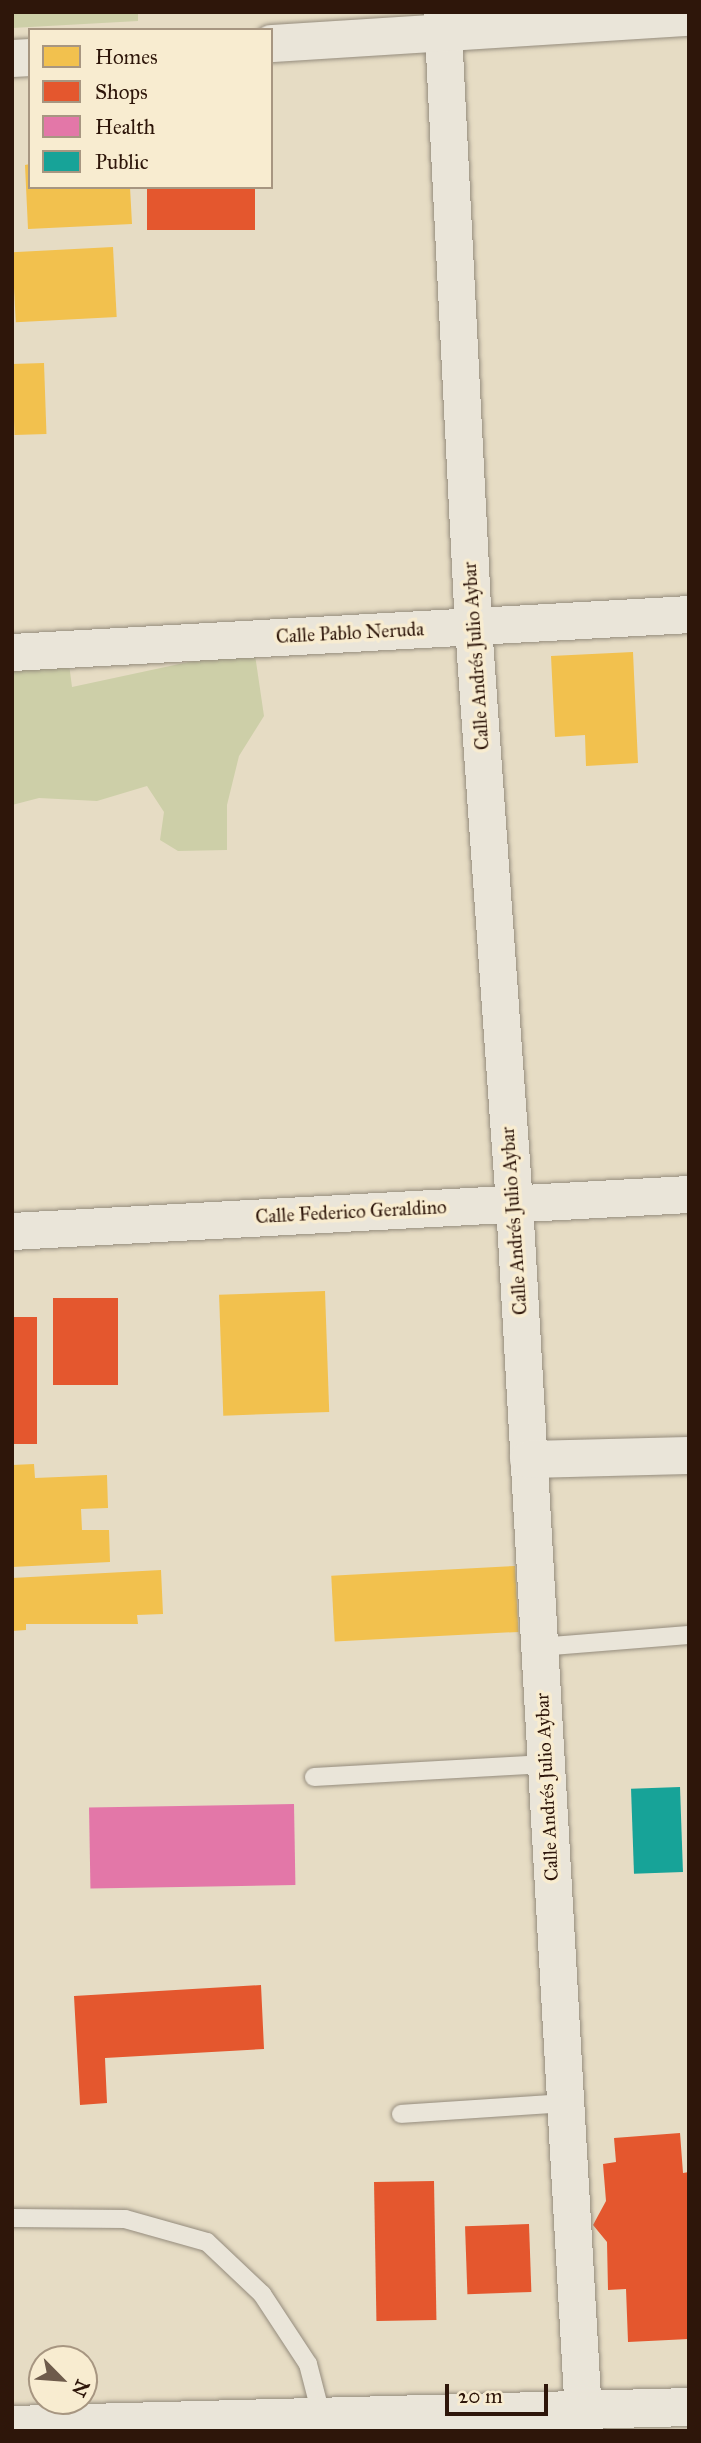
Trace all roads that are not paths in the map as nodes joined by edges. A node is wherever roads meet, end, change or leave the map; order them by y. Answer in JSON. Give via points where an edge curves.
{"nodes":[{"id":1,"x":689,"y":17,"type":"edge"},
{"id":2,"x":442,"y":22,"type":"edge"},
{"id":3,"x":273,"y":43,"type":"edge"},
{"id":4,"x":689,"y":614,"type":"edge"},
{"id":5,"x":473,"y":626,"type":"junction"},
{"id":6,"x":12,"y":652,"type":"edge"},
{"id":7,"x":689,"y":1194,"type":"edge"},
{"id":8,"x":514,"y":1203,"type":"junction"},
{"id":9,"x":12,"y":1231,"type":"edge"},
{"id":10,"x":689,"y":1455,"type":"edge"},
{"id":11,"x":528,"y":1459,"type":"junction"},
{"id":12,"x":689,"y":1636,"type":"edge"},
{"id":13,"x":540,"y":1647,"type":"junction"},
{"id":14,"x":546,"y":1764,"type":"junction"},
{"id":15,"x":314,"y":1776,"type":"dead end"},
{"id":16,"x":565,"y":2103,"type":"junction"},
{"id":17,"x":401,"y":2115,"type":"dead end"},
{"id":18,"x":12,"y":2218,"type":"edge"},
{"id":19,"x":689,"y":2407,"type":"edge"},
{"id":20,"x":322,"y":2418,"type":"junction"},
{"id":21,"x":584,"y":2422,"type":"edge"},
{"id":22,"x":12,"y":2425,"type":"edge"}],
"edges":[{"from":1,"to":2,"type":"street"},
{"from":2,"to":3,"type":"street"},
{"from":2,"to":5,"type":"street","name":"Calle Andrés Julio Aybar"},
{"from":4,"to":5,"type":"street","name":"Calle Pablo Neruda"},
{"from":5,"to":6,"type":"street","name":"Calle Pablo Neruda"},
{"from":5,"to":8,"type":"street","name":"Calle Andrés Julio Aybar"},
{"from":7,"to":8,"type":"street","name":"Calle Federico Geraldino"},
{"from":8,"to":9,"type":"street","name":"Calle Federico Geraldino"},
{"from":8,"to":11,"type":"street","name":"Calle Andrés Julio Aybar"},
{"from":10,"to":11,"type":"street"},
{"from":11,"to":13,"type":"street","name":"Calle Andrés Julio Aybar"},
{"from":12,"to":13,"type":"lane"},
{"from":13,"to":14,"type":"street","name":"Calle Andrés Julio Aybar"},
{"from":14,"to":15,"type":"lane"},
{"from":14,"to":16,"type":"street","name":"Calle Andrés Julio Aybar"},
{"from":16,"to":17,"type":"lane"},
{"from":16,"to":21,"type":"street","name":"Calle Andrés Julio Aybar"},
{"from":18,"to":20,"type":"lane","via":[[125,2220],[207,2242],[270,2306],[308,2364]]},
{"from":19,"to":21,"type":"main road"},
{"from":20,"to":21,"type":"main road"},
{"from":20,"to":22,"type":"main road"}]}
